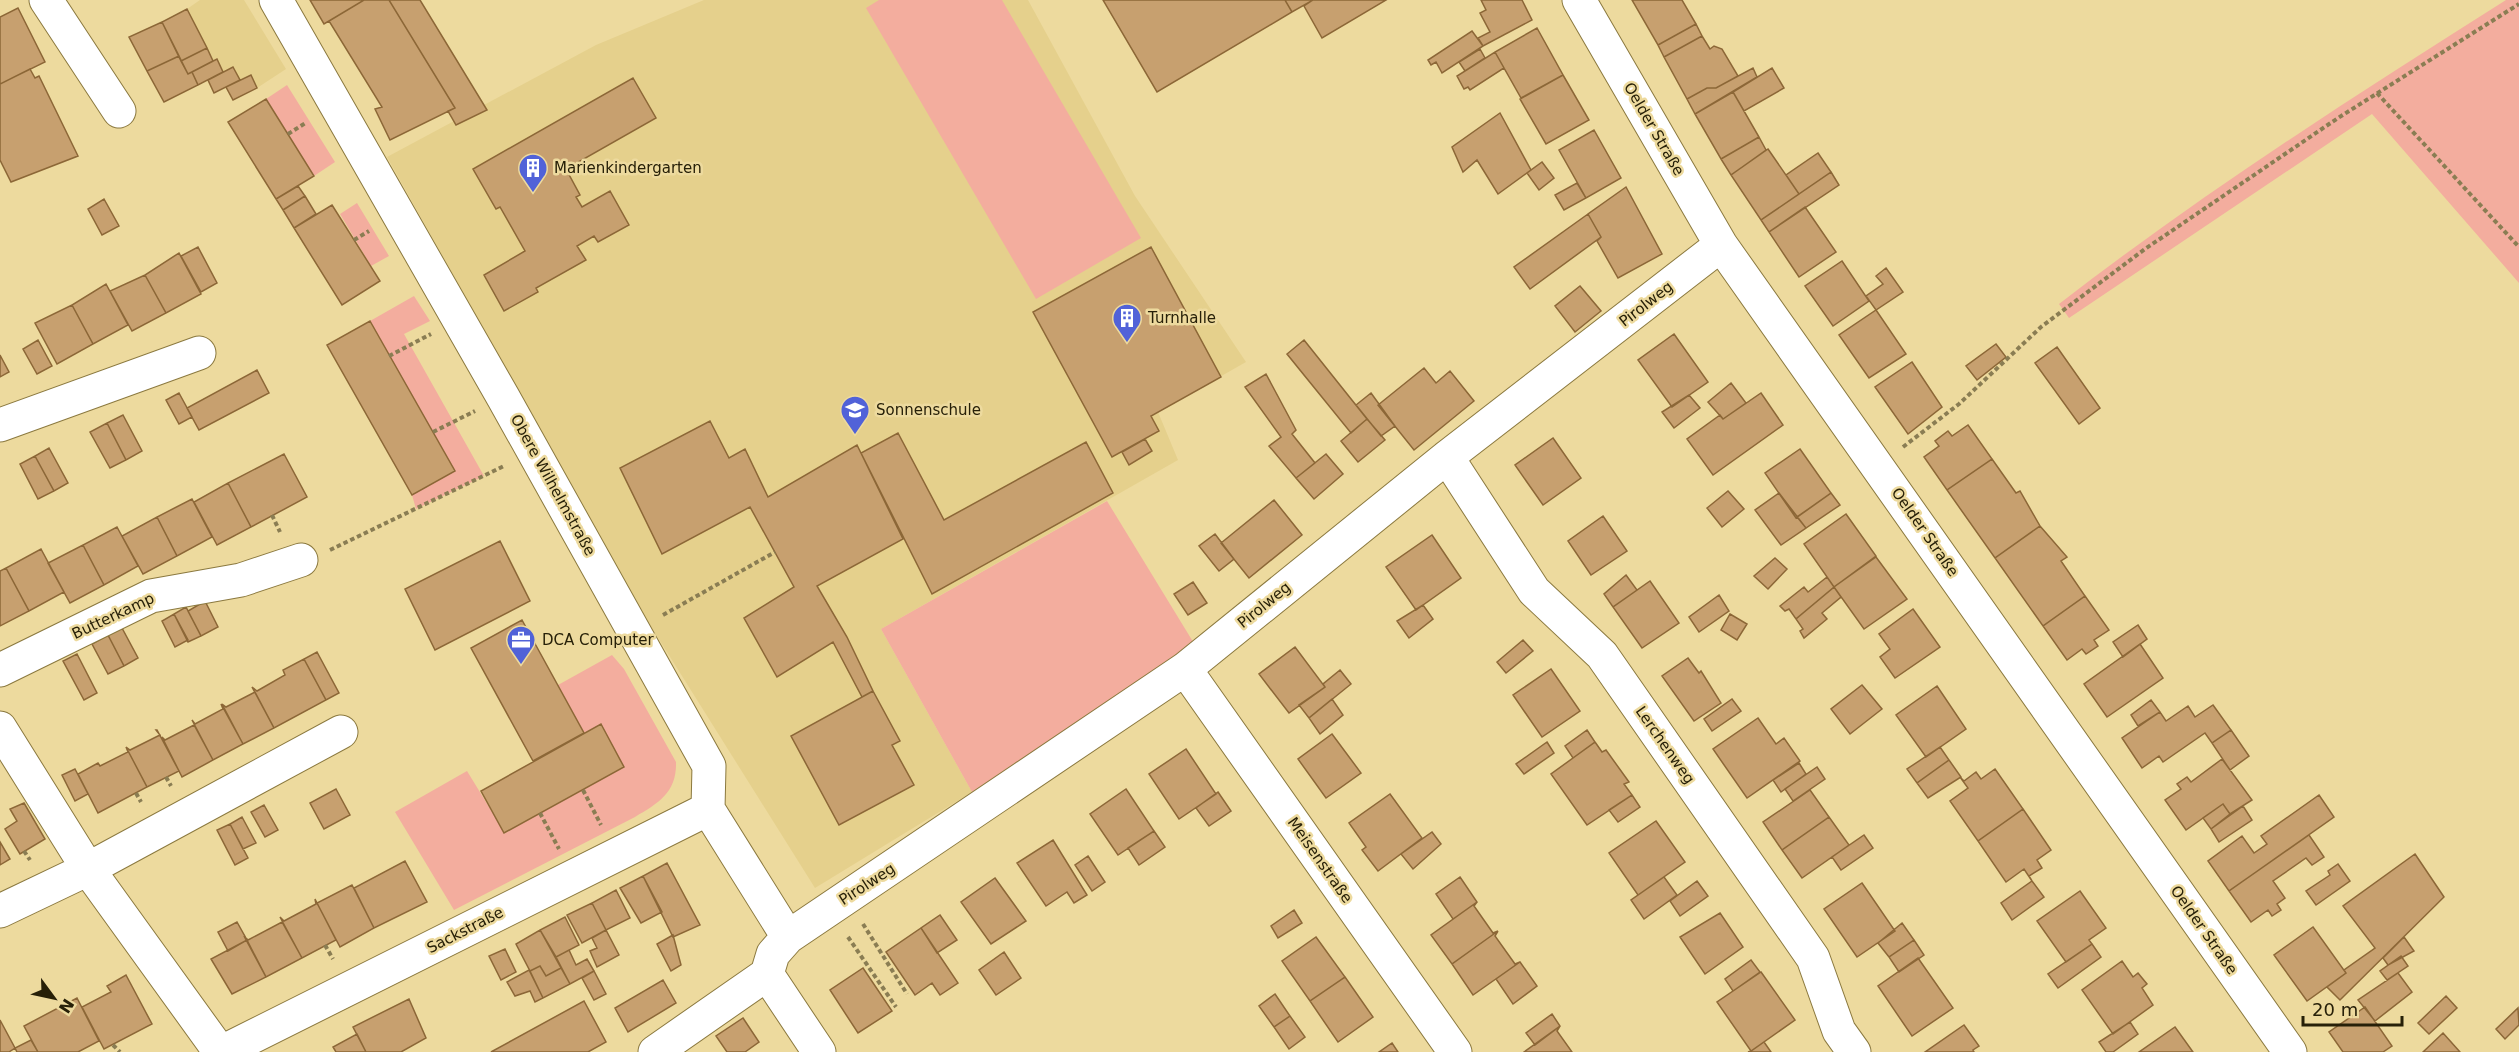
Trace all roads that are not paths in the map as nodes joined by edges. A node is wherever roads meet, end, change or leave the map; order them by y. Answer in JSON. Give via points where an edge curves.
{"nodes":[{"id":1,"x":46,"y":0,"type":"edge"},
{"id":2,"x":276,"y":0,"type":"edge"},
{"id":3,"x":1579,"y":0,"type":"edge"},
{"id":4,"x":119,"y":111,"type":"dead end"},
{"id":5,"x":1721,"y":245,"type":"junction"},
{"id":6,"x":199,"y":353,"type":"dead end"},
{"id":7,"x":0,"y":425,"type":"edge"},
{"id":8,"x":1447,"y":457,"type":"junction"},
{"id":9,"x":301,"y":560,"type":"road end"},
{"id":10,"x":1185,"y":669,"type":"junction"},
{"id":11,"x":0,"y":670,"type":"edge"},
{"id":12,"x":0,"y":729,"type":"edge"},
{"id":13,"x":341,"y":732,"type":"dead end"},
{"id":14,"x":708,"y":808,"type":"junction"},
{"id":15,"x":88,"y":869,"type":"junction"},
{"id":16,"x":0,"y":911,"type":"edge"},
{"id":17,"x":788,"y":937,"type":"junction"},
{"id":18,"x":767,"y":974,"type":"junction"},
{"id":19,"x":221,"y":1052,"type":"edge"},
{"id":20,"x":655,"y":1052,"type":"edge"},
{"id":21,"x":819,"y":1052,"type":"edge"},
{"id":22,"x":1455,"y":1052,"type":"edge"},
{"id":23,"x":1854,"y":1052,"type":"edge"},
{"id":24,"x":2290,"y":1052,"type":"edge"}],
"edges":[{"from":1,"to":4,"type":"street"},
{"from":2,"to":14,"type":"street","name":"Obere Wilhelmstraße","via":[[709,766]]},
{"from":3,"to":5,"type":"street","name":"Oelder Straße"},
{"from":5,"to":8,"type":"street","name":"Pirolweg"},
{"from":5,"to":24,"type":"street","name":"Oelder Straße"},
{"from":6,"to":7,"type":"street"},
{"from":8,"to":10,"type":"street","name":"Pirolweg"},
{"from":8,"to":23,"type":"street","name":"Lerchenweg","via":[[1534,591],[1602,655],[1807,948],[1839,1031]]},
{"from":9,"to":11,"type":"street","name":"Butterkamp","via":[[241,580],[151,596]]},
{"from":10,"to":17,"type":"street","name":"Pirolweg"},
{"from":10,"to":22,"type":"street","name":"Meisenstraße"},
{"from":12,"to":15,"type":"street"},
{"from":13,"to":15,"type":"street"},
{"from":14,"to":17,"type":"street"},
{"from":14,"to":19,"type":"street","name":"Sackstraße"},
{"from":15,"to":16,"type":"street"},
{"from":15,"to":19,"type":"street"},
{"from":17,"to":18,"type":"street","via":[[773,954]]},
{"from":18,"to":20,"type":"street"},
{"from":18,"to":21,"type":"street"}]}
